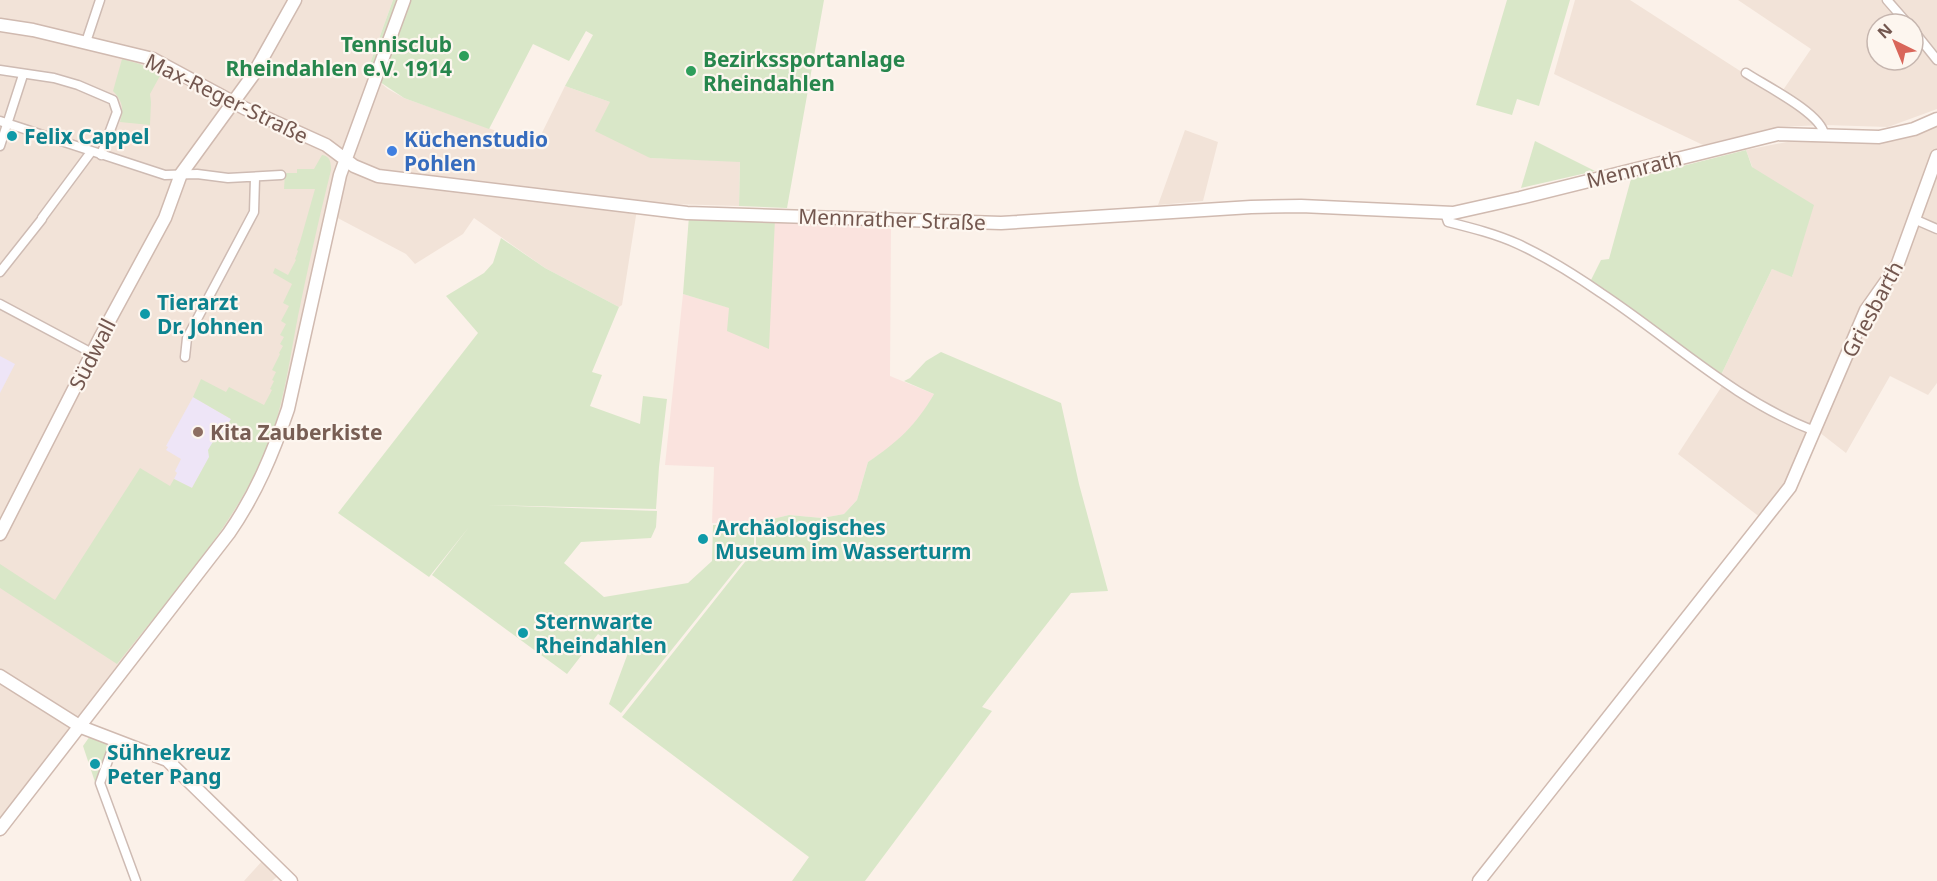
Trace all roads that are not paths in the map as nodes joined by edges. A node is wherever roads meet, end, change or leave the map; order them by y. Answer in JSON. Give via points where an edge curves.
{"nodes":[{"id":1,"x":100,"y":0,"type":"edge"},
{"id":2,"x":295,"y":0,"type":"edge"},
{"id":3,"x":404,"y":0,"type":"edge"},
{"id":4,"x":1887,"y":0,"type":"edge"},
{"id":5,"x":1898,"y":12,"type":"edge"},
{"id":6,"x":0,"y":25,"type":"edge"},
{"id":7,"x":86,"y":42,"type":"junction"},
{"id":8,"x":1925,"y":45,"type":"edge"},
{"id":9,"x":1937,"y":60,"type":"edge"},
{"id":10,"x":0,"y":70,"type":"edge"},
{"id":11,"x":1746,"y":73,"type":"dead end"},
{"id":12,"x":23,"y":75,"type":"junction"},
{"id":13,"x":234,"y":102,"type":"junction"},
{"id":14,"x":1937,"y":119,"type":"edge"},
{"id":15,"x":4,"y":122,"type":"edge"},
{"id":16,"x":1824,"y":134,"type":"junction"},
{"id":17,"x":0,"y":146,"type":"edge"},
{"id":18,"x":91,"y":152,"type":"junction"},
{"id":19,"x":100,"y":155,"type":"junction"},
{"id":20,"x":1937,"y":156,"type":"edge"},
{"id":21,"x":345,"y":159,"type":"junction"},
{"id":22,"x":181,"y":174,"type":"junction"},
{"id":23,"x":281,"y":175,"type":"dead end"},
{"id":24,"x":255,"y":178,"type":"junction"},
{"id":25,"x":1445,"y":213,"type":"junction"},
{"id":26,"x":1914,"y":219,"type":"junction"},
{"id":27,"x":1937,"y":229,"type":"edge"},
{"id":28,"x":0,"y":272,"type":"edge"},
{"id":29,"x":0,"y":304,"type":"edge"},
{"id":30,"x":92,"y":353,"type":"junction"},
{"id":31,"x":185,"y":357,"type":"dead end"},
{"id":32,"x":1815,"y":431,"type":"junction"},
{"id":33,"x":0,"y":534,"type":"edge"},
{"id":34,"x":0,"y":676,"type":"edge"},
{"id":35,"x":81,"y":727,"type":"junction"},
{"id":36,"x":115,"y":741,"type":"junction"},
{"id":37,"x":0,"y":829,"type":"edge"},
{"id":38,"x":136,"y":881,"type":"edge"},
{"id":39,"x":291,"y":881,"type":"edge"},
{"id":40,"x":1479,"y":881,"type":"edge"}],
"edges":[{"from":1,"to":7,"type":"street"},
{"from":2,"to":13,"type":"main road","name":"Südwall"},
{"from":3,"to":21,"type":"main road"},
{"from":4,"to":5,"type":"street"},
{"from":6,"to":7,"type":"main road","name":"Max-Reger-Straße"},
{"from":7,"to":13,"type":"main road","name":"Max-Reger-Straße","via":[[153,59]]},
{"from":8,"to":9,"type":"street"},
{"from":10,"to":12,"type":"street"},
{"from":11,"to":16,"type":"street","via":[[1808,112]]},
{"from":12,"to":15,"type":"street"},
{"from":12,"to":19,"type":"street","via":[[54,78],[113,100],[117,112]]},
{"from":13,"to":21,"type":"main road","name":"Max-Reger-Straße","via":[[326,145]]},
{"from":13,"to":22,"type":"main road","name":"Südwall"},
{"from":14,"to":16,"type":"main road","name":"Mennrath","via":[[1879,137]]},
{"from":15,"to":17,"type":"street"},
{"from":15,"to":18,"type":"street"},
{"from":16,"to":25,"type":"main road","name":"Mennrath","via":[[1778,134]]},
{"from":18,"to":19,"type":"street"},
{"from":18,"to":28,"type":"street"},
{"from":19,"to":22,"type":"street","via":[[165,175]]},
{"from":20,"to":26,"type":"main road","name":"Griesbarth"},
{"from":21,"to":25,"type":"main road","name":"Mennrather Straße","via":[[378,176],[687,213],[1001,223],[1251,207]]},
{"from":21,"to":35,"type":"main road","via":[[288,409],[253,496]]},
{"from":22,"to":24,"type":"street"},
{"from":22,"to":30,"type":"main road","name":"Südwall","via":[[165,218]]},
{"from":23,"to":24,"type":"street"},
{"from":24,"to":31,"type":"street","via":[[254,212],[187,339]]},
{"from":25,"to":32,"type":"street","via":[[1448,222],[1518,245],[1556,266],[1600,292],[1742,393]]},
{"from":26,"to":27,"type":"street"},
{"from":26,"to":32,"type":"main road","name":"Griesbarth","via":[[1896,266],[1866,310]]},
{"from":29,"to":30,"type":"street"},
{"from":30,"to":33,"type":"main road","name":"Südwall"},
{"from":32,"to":40,"type":"main road","name":"Griesbarth","via":[[1790,487]]},
{"from":34,"to":35,"type":"main road"},
{"from":35,"to":36,"type":"main road"},
{"from":35,"to":37,"type":"main road"},
{"from":36,"to":38,"type":"street","via":[[100,783]]},
{"from":36,"to":39,"type":"main road","via":[[167,760]]}]}
